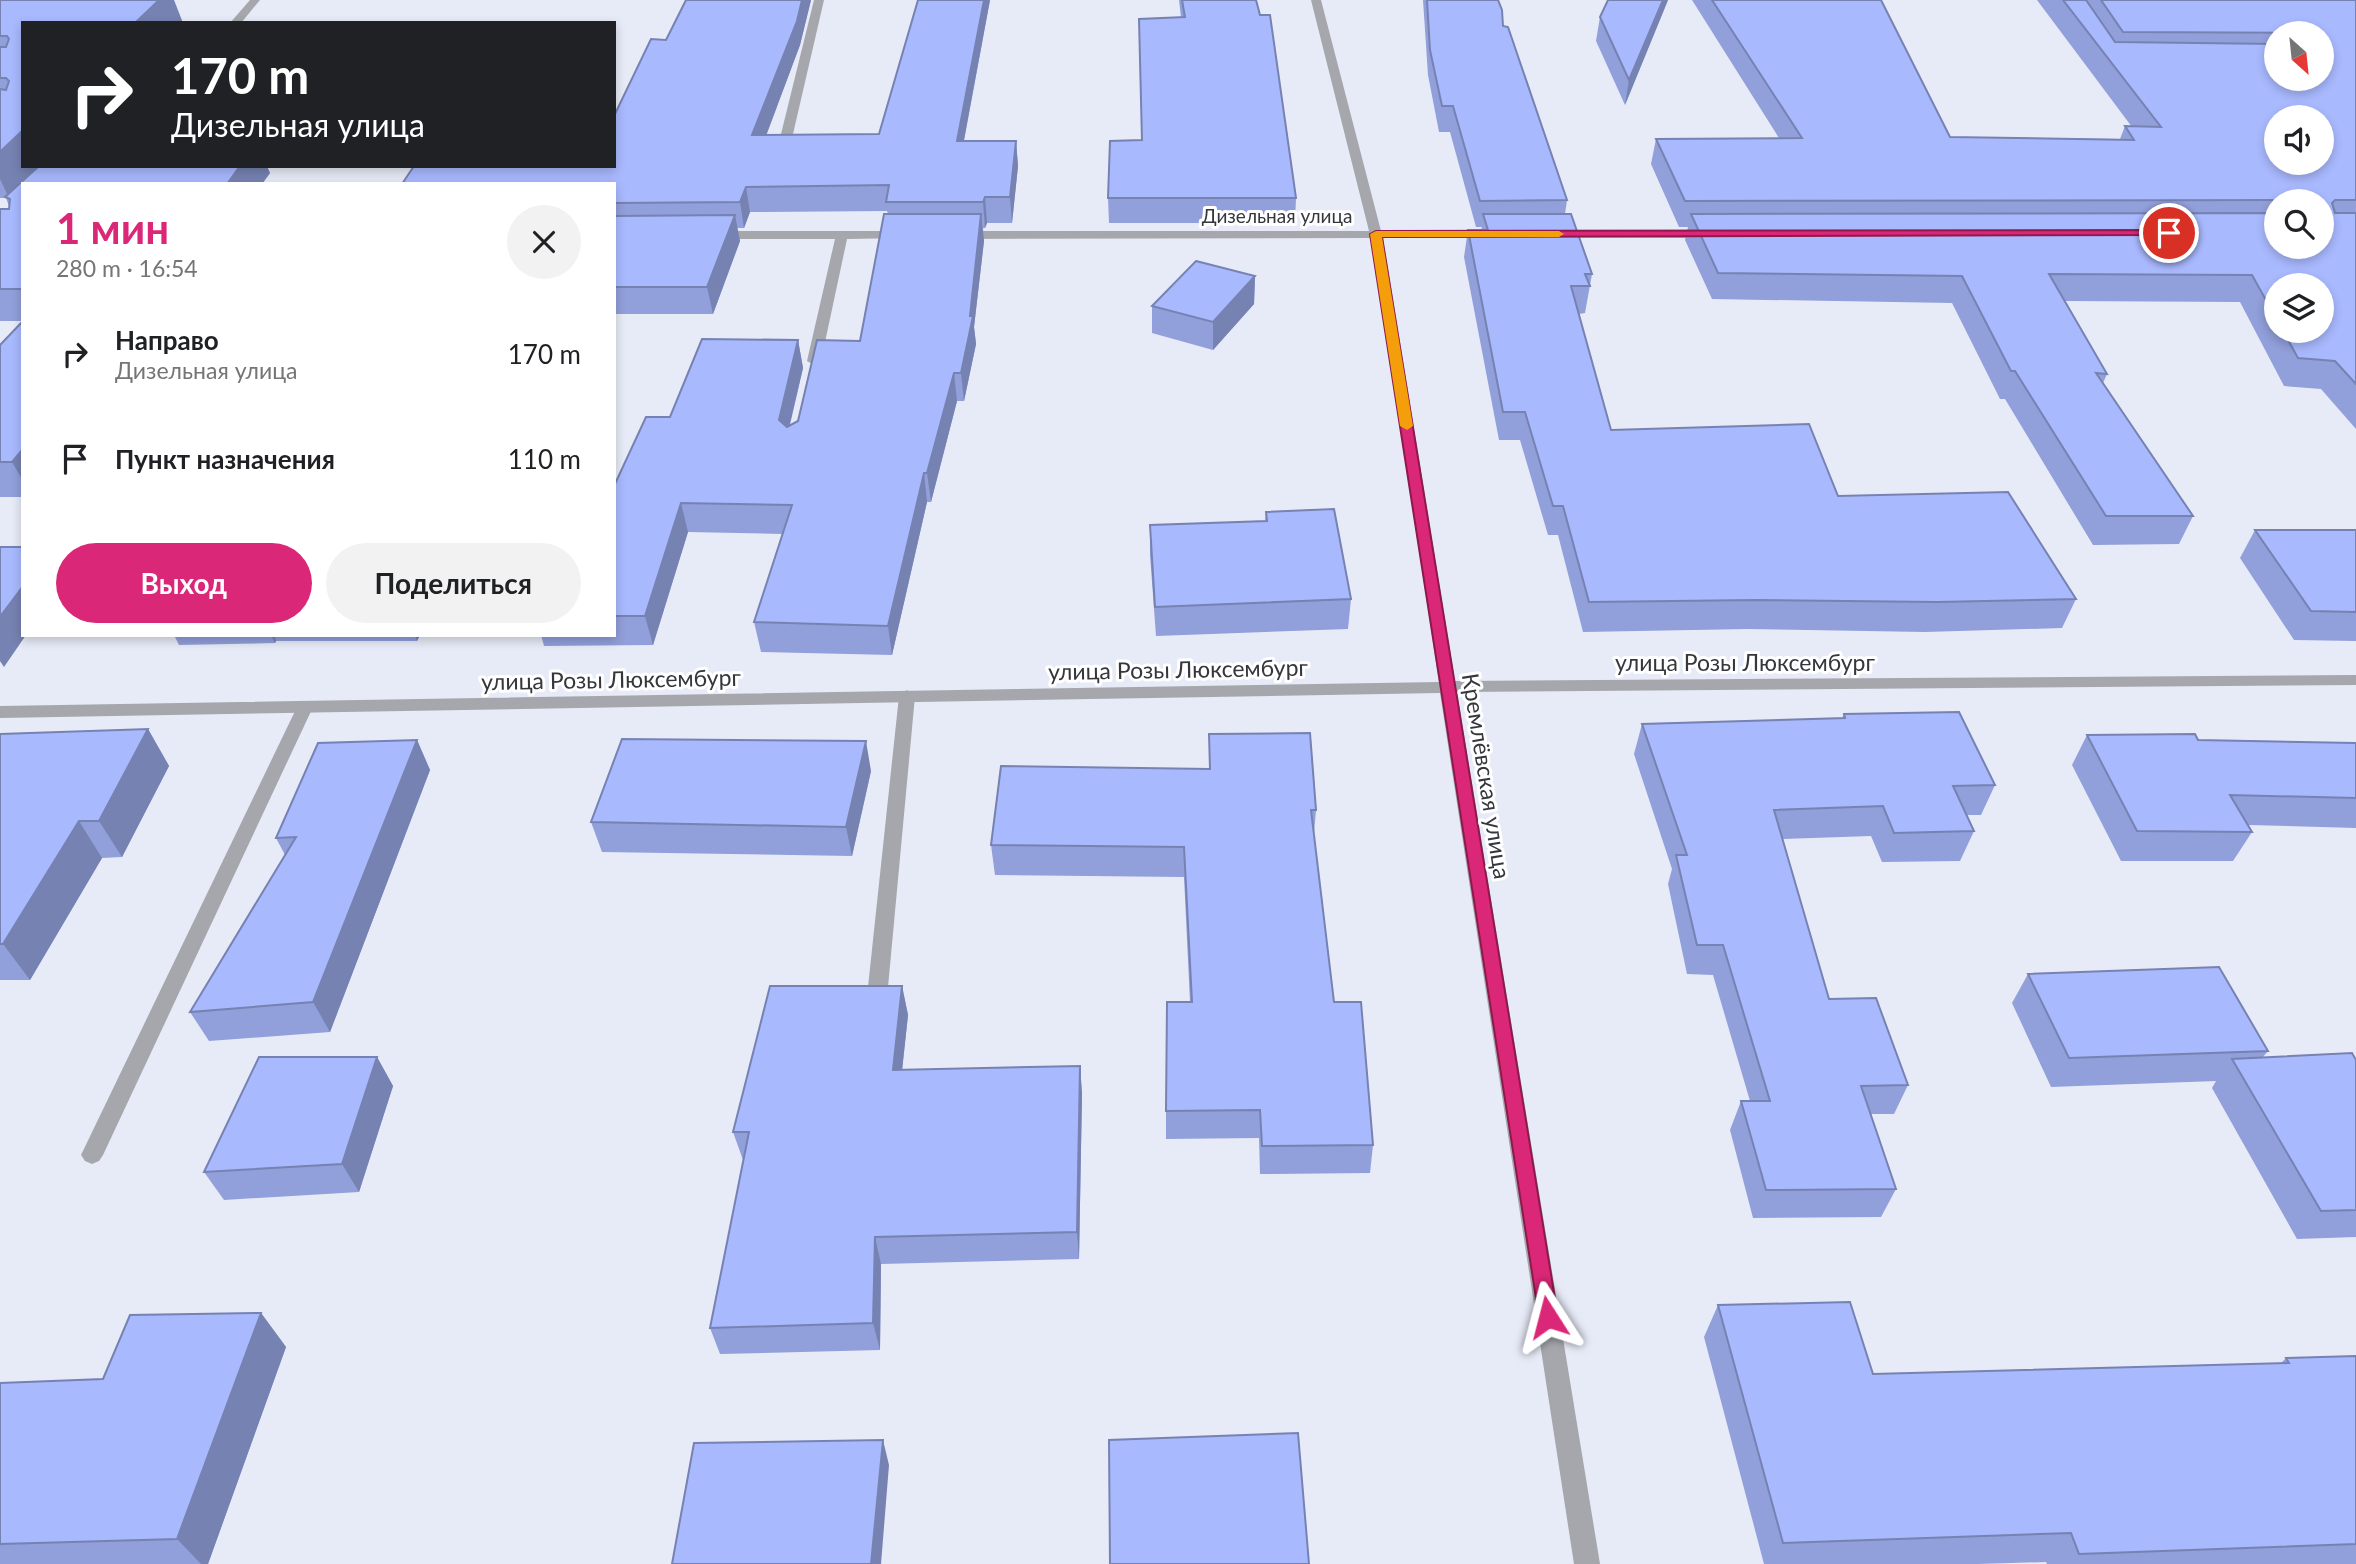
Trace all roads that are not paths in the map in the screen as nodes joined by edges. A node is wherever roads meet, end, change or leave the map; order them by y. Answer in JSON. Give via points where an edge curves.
{"nodes":[{"id":1,"x":255,"y":0,"type":"edge"},
{"id":2,"x":819,"y":0,"type":"edge"},
{"id":3,"x":1315,"y":0,"type":"edge"},
{"id":4,"x":237,"y":21,"type":"edge"},
{"id":5,"x":787,"y":134,"type":"edge"},
{"id":6,"x":1376,"y":234,"type":"junction"},
{"id":7,"x":1500,"y":234,"type":"edge"},
{"id":8,"x":1541,"y":234,"type":"edge"},
{"id":9,"x":1720,"y":234,"type":"edge"},
{"id":10,"x":708,"y":235,"type":"edge"},
{"id":11,"x":842,"y":235,"type":"junction"},
{"id":12,"x":911,"y":235,"type":"edge"},
{"id":13,"x":952,"y":235,"type":"edge"},
{"id":14,"x":812,"y":369,"type":"edge"},
{"id":15,"x":2356,"y":680,"type":"edge"},
{"id":16,"x":1448,"y":687,"type":"junction"},
{"id":17,"x":907,"y":696,"type":"junction"},
{"id":18,"x":305,"y":707,"type":"junction"},
{"id":19,"x":0,"y":712,"type":"edge"},
{"id":20,"x":878,"y":987,"type":"edge"},
{"id":21,"x":92,"y":1154,"type":"dead end"},
{"id":22,"x":1587,"y":1564,"type":"edge"}],
"edges":[{"from":1,"to":4,"type":"street"},
{"from":2,"to":5,"type":"street"},
{"from":3,"to":6,"type":"street","name":"Кремлёвская улица"},
{"from":6,"to":7,"type":"street","name":"Дизельная улица"},
{"from":6,"to":13,"type":"street","name":"Дизельная улица"},
{"from":6,"to":16,"type":"street","name":"Кремлёвская улица"},
{"from":8,"to":9,"type":"street"},
{"from":10,"to":11,"type":"street"},
{"from":11,"to":12,"type":"street"},
{"from":11,"to":14,"type":"street"},
{"from":15,"to":16,"type":"street","name":"улица Розы Люксембург"},
{"from":16,"to":17,"type":"street","name":"улица Розы Люксембург"},
{"from":16,"to":22,"type":"street","name":"Кремлёвская улица"},
{"from":17,"to":18,"type":"street","name":"улица Розы Люксембург"},
{"from":17,"to":20,"type":"street"},
{"from":18,"to":19,"type":"street","name":"улица Розы Люксембург"},
{"from":18,"to":21,"type":"street"}]}
